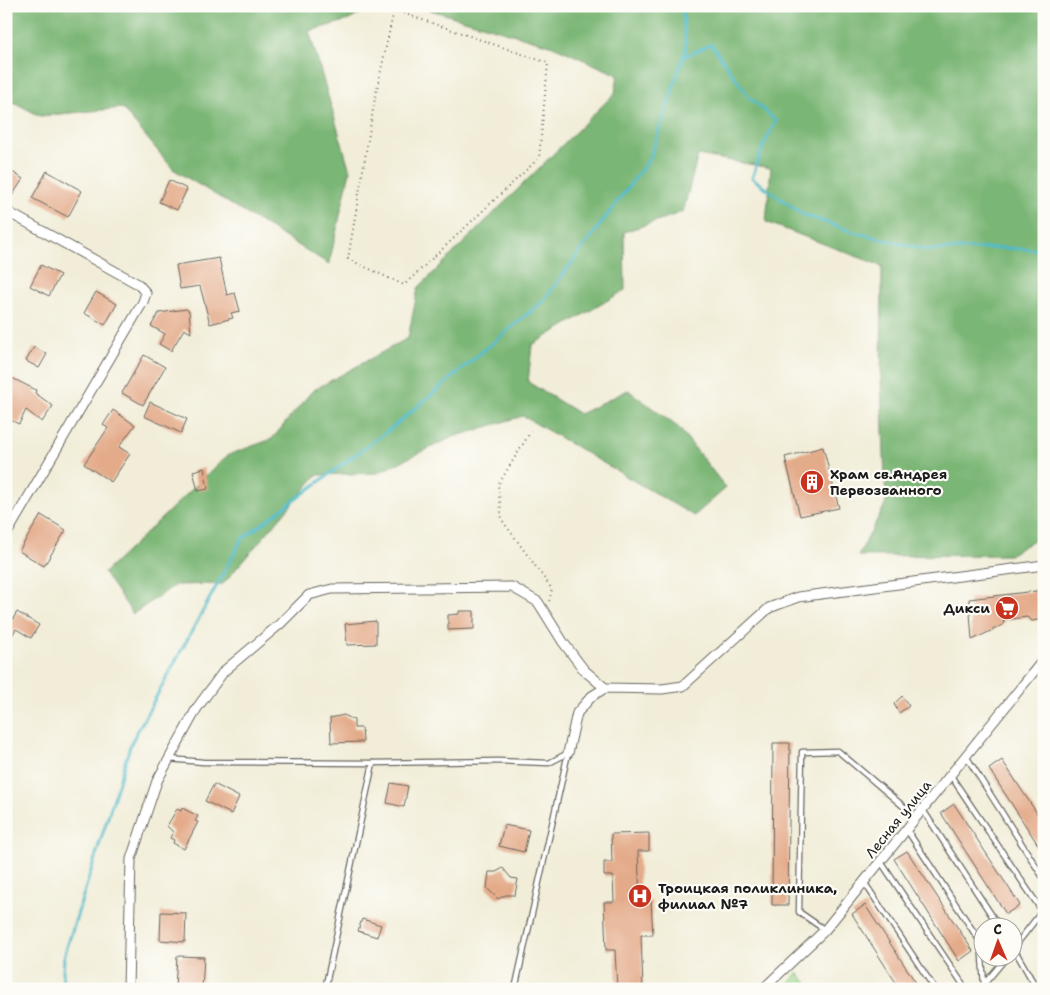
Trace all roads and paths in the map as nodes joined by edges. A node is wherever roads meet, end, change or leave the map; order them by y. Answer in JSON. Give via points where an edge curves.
{"nodes":[{"id":1,"x":394,"y":6,"type":"edge"},
{"id":2,"x":394,"y":10,"type":"junction"},
{"id":3,"x":6,"y":211,"type":"edge"},
{"id":4,"x":531,"y":431,"type":"dead end"},
{"id":5,"x":6,"y":535,"type":"edge"},
{"id":6,"x":1044,"y":565,"type":"edge"},
{"id":7,"x":546,"y":614,"type":"junction"},
{"id":8,"x":1044,"y":659,"type":"edge"},
{"id":9,"x":605,"y":688,"type":"junction"},
{"id":10,"x":568,"y":753,"type":"junction"},
{"id":11,"x":966,"y":756,"type":"junction"},
{"id":12,"x":169,"y":759,"type":"junction"},
{"id":13,"x":373,"y":763,"type":"junction"},
{"id":14,"x":950,"y":776,"type":"junction"},
{"id":15,"x":924,"y":810,"type":"junction"},
{"id":16,"x":917,"y":818,"type":"junction"},
{"id":17,"x":907,"y":830,"type":"junction"},
{"id":18,"x":881,"y":862,"type":"junction"},
{"id":19,"x":1044,"y":879,"type":"edge"},
{"id":20,"x":864,"y":882,"type":"junction"},
{"id":21,"x":1043,"y":910,"type":"edge"},
{"id":22,"x":994,"y":918,"type":"edge"},
{"id":23,"x":825,"y":930,"type":"junction"},
{"id":24,"x":1022,"y":937,"type":"edge"},
{"id":25,"x":1022,"y":963,"type":"edge"},
{"id":26,"x":998,"y":968,"type":"edge"},
{"id":27,"x":982,"y":987,"type":"edge"},
{"id":28,"x":128,"y":989,"type":"edge"},
{"id":29,"x":325,"y":989,"type":"edge"},
{"id":30,"x":515,"y":989,"type":"edge"},
{"id":31,"x":764,"y":989,"type":"edge"},
{"id":32,"x":935,"y":989,"type":"edge"},
{"id":33,"x":966,"y":989,"type":"edge"},
{"id":34,"x":1037,"y":989,"type":"edge"}],
"edges":[{"from":1,"to":2,"type":"path"},
{"from":2,"to":2,"type":"path","via":[[375,98],[348,259],[404,285],[539,158],[548,62]]},
{"from":3,"to":5,"type":"street","via":[[138,284],[146,293]]},
{"from":4,"to":7,"type":"path","via":[[498,485],[502,520],[552,589]]},
{"from":6,"to":9,"type":"street","via":[[798,597],[769,608],[683,686]]},
{"from":7,"to":9,"type":"street","via":[[584,670]]},
{"from":7,"to":12,"type":"street","via":[[538,602],[512,587],[332,589],[309,595],[224,671],[197,708]]},
{"from":8,"to":11,"type":"street","name":"Лесная улица"},
{"from":9,"to":10,"type":"street","via":[[592,696],[577,713]]},
{"from":10,"to":13,"type":"lane","via":[[549,763]]},
{"from":10,"to":30,"type":"lane"},
{"from":11,"to":14,"type":"street","name":"Лесная улица"},
{"from":11,"to":19,"type":"lane"},
{"from":12,"to":13,"type":"lane"},
{"from":12,"to":28,"type":"street","via":[[131,859]]},
{"from":13,"to":29,"type":"lane"},
{"from":14,"to":15,"type":"street","name":"Лесная улица"},
{"from":14,"to":21,"type":"lane"},
{"from":15,"to":16,"type":"street","name":"Лесная улица"},
{"from":15,"to":22,"type":"lane"},
{"from":16,"to":17,"type":"street","name":"Лесная улица"},
{"from":16,"to":23,"type":"lane","via":[[838,751],[802,752],[799,912]]},
{"from":17,"to":18,"type":"street","name":"Лесная улица"},
{"from":17,"to":27,"type":"lane","via":[[981,943]]},
{"from":18,"to":20,"type":"street","name":"Лесная улица"},
{"from":18,"to":33,"type":"lane"},
{"from":20,"to":23,"type":"street","name":"Лесная улица"},
{"from":20,"to":32,"type":"lane"},
{"from":21,"to":24,"type":"lane"},
{"from":23,"to":31,"type":"street","name":"Лесная улица"},
{"from":25,"to":34,"type":"lane"},
{"from":26,"to":27,"type":"lane"}]}
